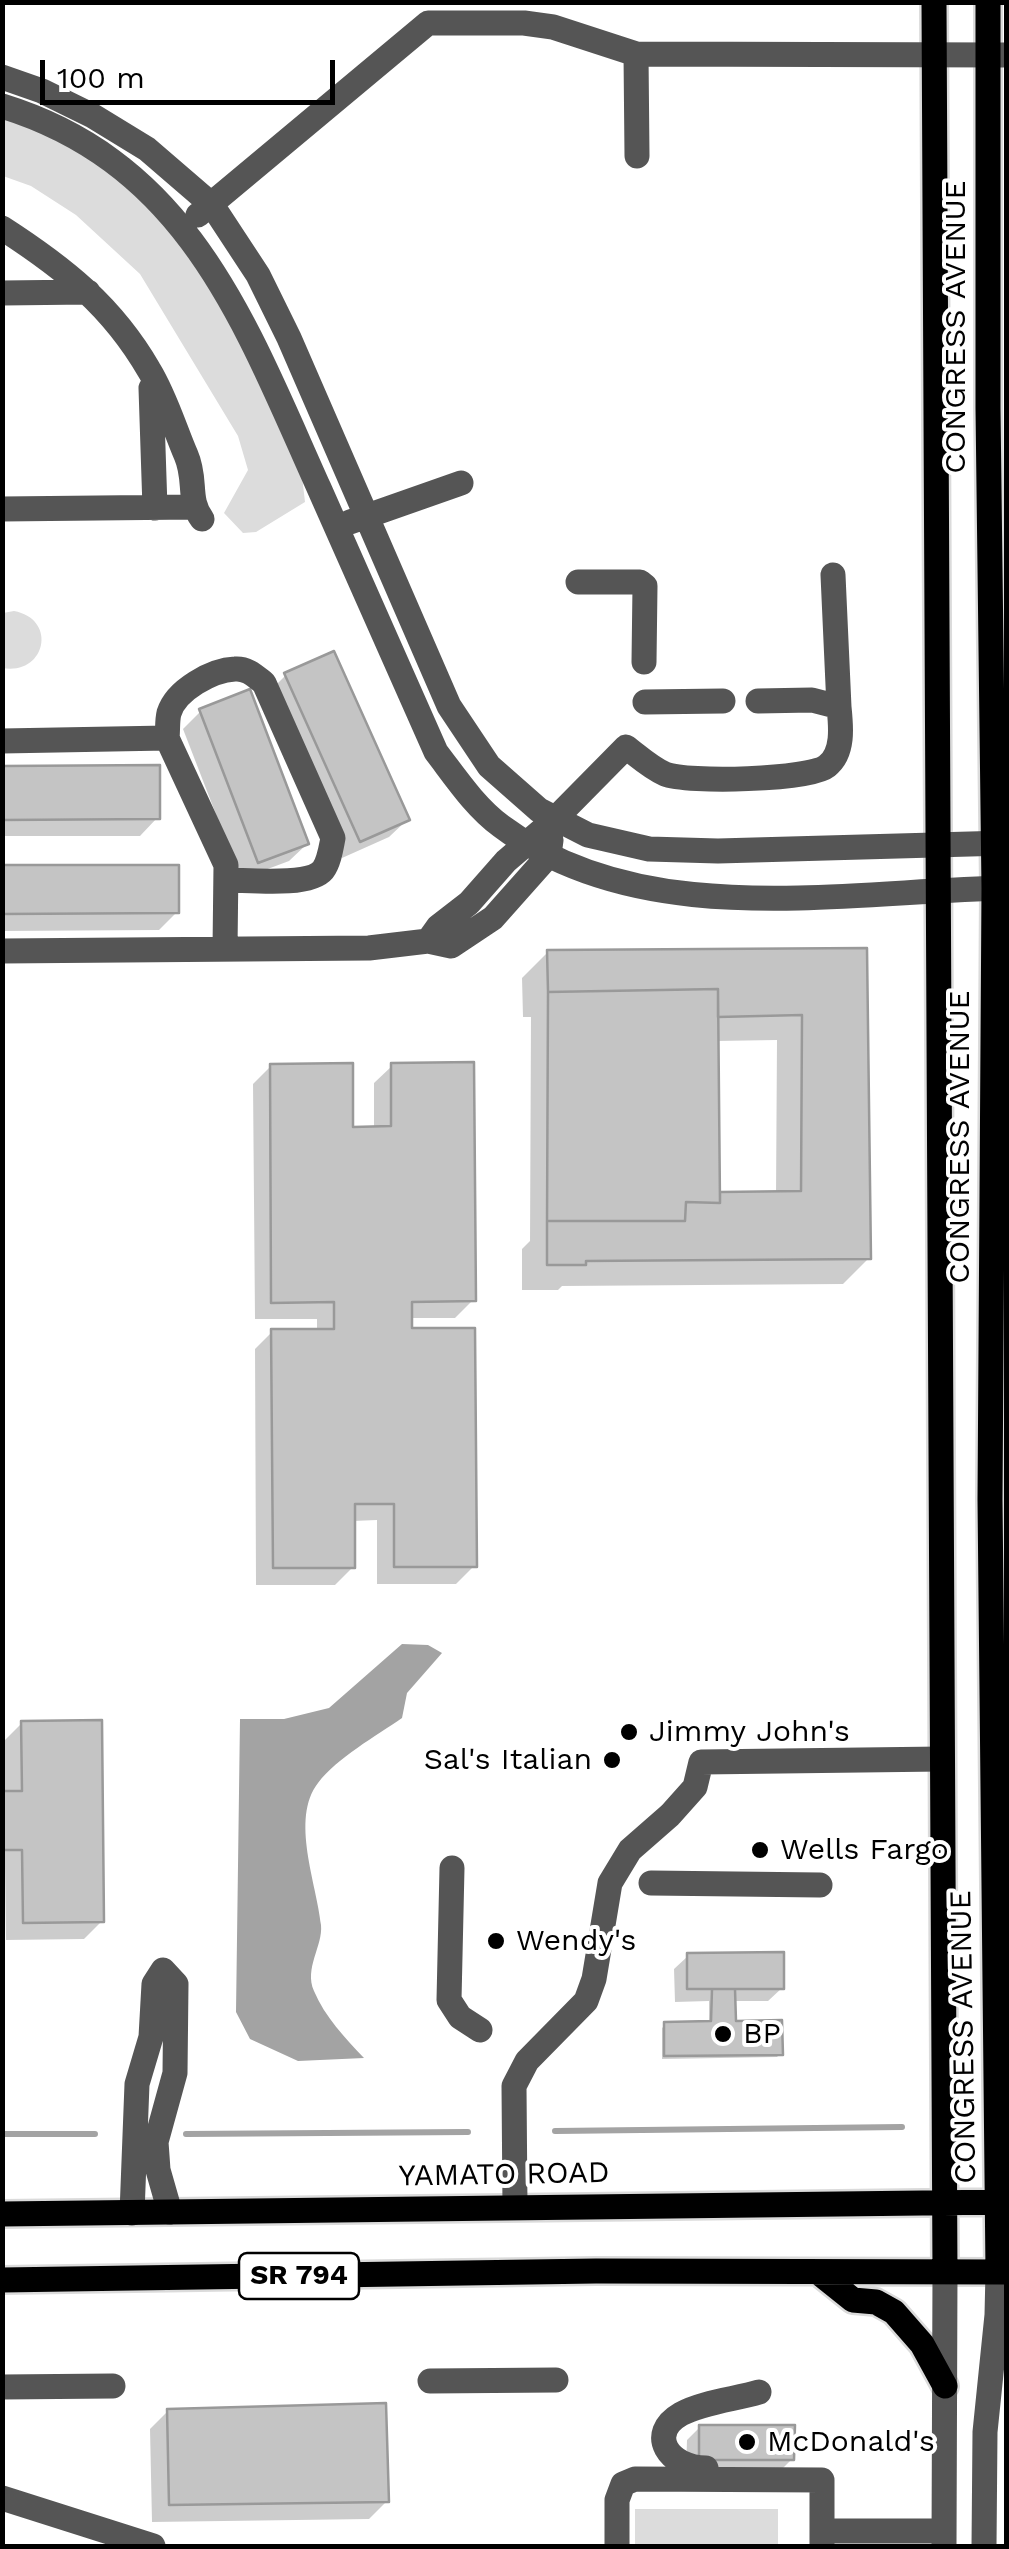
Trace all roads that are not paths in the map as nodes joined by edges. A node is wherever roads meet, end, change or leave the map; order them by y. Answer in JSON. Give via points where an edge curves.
{"nodes":[{"id":1,"x":934,"y":2,"type":"edge"},
{"id":2,"x":988,"y":2,"type":"edge"},
{"id":3,"x":427,"y":12,"type":"edge"},
{"id":4,"x":636,"y":54,"type":"junction"},
{"id":5,"x":998,"y":55,"type":"edge"},
{"id":6,"x":934,"y":56,"type":"junction"},
{"id":7,"x":2,"y":77,"type":"edge"},
{"id":8,"x":2,"y":106,"type":"edge"},
{"id":9,"x":638,"y":156,"type":"dead end"},
{"id":10,"x":212,"y":205,"type":"junction"},
{"id":11,"x":182,"y":227,"type":"junction"},
{"id":12,"x":2,"y":228,"type":"edge"},
{"id":13,"x":2,"y":292,"type":"edge"},
{"id":14,"x":88,"y":292,"type":"junction"},
{"id":15,"x":151,"y":373,"type":"junction"},
{"id":16,"x":461,"y":483,"type":"dead end"},
{"id":17,"x":155,"y":508,"type":"junction"},
{"id":18,"x":2,"y":509,"type":"edge"},
{"id":19,"x":365,"y":516,"type":"junction"},
{"id":20,"x":336,"y":528,"type":"junction"},
{"id":21,"x":833,"y":575,"type":"dead end"},
{"id":22,"x":578,"y":582,"type":"dead end"},
{"id":23,"x":644,"y":662,"type":"dead end"},
{"id":24,"x":723,"y":701,"type":"dead end"},
{"id":25,"x":758,"y":701,"type":"dead end"},
{"id":26,"x":644,"y":702,"type":"dead end"},
{"id":27,"x":839,"y":707,"type":"junction"},
{"id":28,"x":167,"y":738,"type":"junction"},
{"id":29,"x":2,"y":741,"type":"edge"},
{"id":30,"x":554,"y":820,"type":"junction"},
{"id":31,"x":938,"y":843,"type":"junction"},
{"id":32,"x":999,"y":843,"type":"edge"},
{"id":33,"x":538,"y":848,"type":"junction"},
{"id":34,"x":226,"y":880,"type":"junction"},
{"id":35,"x":1000,"y":888,"type":"edge"},
{"id":36,"x":938,"y":892,"type":"junction"},
{"id":37,"x":226,"y":949,"type":"junction"},
{"id":38,"x":2,"y":951,"type":"edge"},
{"id":39,"x":1000,"y":1718,"type":"edge"},
{"id":40,"x":942,"y":1759,"type":"junction"},
{"id":41,"x":452,"y":1868,"type":"dead end"},
{"id":42,"x":651,"y":1883,"type":"dead end"},
{"id":43,"x":820,"y":1885,"type":"dead end"},
{"id":44,"x":480,"y":2030,"type":"dead end"},
{"id":45,"x":1002,"y":2136,"type":"edge"},
{"id":46,"x":1002,"y":2202,"type":"edge"},
{"id":47,"x":944,"y":2204,"type":"junction"},
{"id":48,"x":515,"y":2206,"type":"junction"},
{"id":49,"x":170,"y":2212,"type":"junction"},
{"id":50,"x":132,"y":2213,"type":"junction"},
{"id":51,"x":2,"y":2214,"type":"edge"},
{"id":52,"x":818,"y":2272,"type":"junction"},
{"id":53,"x":946,"y":2272,"type":"junction"},
{"id":54,"x":1002,"y":2272,"type":"edge"},
{"id":55,"x":2,"y":2280,"type":"edge"},
{"id":56,"x":556,"y":2380,"type":"dead end"},
{"id":57,"x":430,"y":2381,"type":"dead end"},
{"id":58,"x":2,"y":2386,"type":"edge"},
{"id":59,"x":113,"y":2386,"type":"dead end"},
{"id":60,"x":945,"y":2386,"type":"junction"},
{"id":61,"x":759,"y":2392,"type":"dead end"},
{"id":62,"x":809,"y":2480,"type":"junction"},
{"id":63,"x":2,"y":2498,"type":"edge"},
{"id":64,"x":822,"y":2539,"type":"edge"},
{"id":65,"x":944,"y":2539,"type":"edge"},
{"id":66,"x":154,"y":2546,"type":"edge"},
{"id":67,"x":617,"y":2546,"type":"edge"},
{"id":68,"x":984,"y":2546,"type":"edge"}],
"edges":[{"from":1,"to":6,"type":"main road","name":"CONGRESS AVENUE"},
{"from":2,"to":5,"type":"main road","name":"CONGRESS AVENUE"},
{"from":3,"to":4,"type":"street","via":[[524,22]]},
{"from":3,"to":10,"type":"street"},
{"from":4,"to":6,"type":"street"},
{"from":4,"to":9,"type":"street"},
{"from":5,"to":6,"type":"street"},
{"from":5,"to":32,"type":"main road","name":"CONGRESS AVENUE","via":[[988,408]]},
{"from":6,"to":31,"type":"main road","name":"CONGRESS AVENUE"},
{"from":7,"to":10,"type":"street","via":[[93,116],[147,149]]},
{"from":8,"to":11,"type":"street","via":[[98,149]]},
{"from":10,"to":11,"type":"street"},
{"from":10,"to":19,"type":"street","via":[[258,275]]},
{"from":11,"to":20,"type":"street","via":[[232,300]]},
{"from":12,"to":14,"type":"street","via":[[58,263]]},
{"from":13,"to":14,"type":"street"},
{"from":14,"to":15,"type":"street","via":[[114,317]]},
{"from":15,"to":17,"type":"street"},
{"from":15,"to":17,"type":"street","via":[[190,462],[198,513]]},
{"from":16,"to":19,"type":"street"},
{"from":17,"to":18,"type":"street"},
{"from":19,"to":20,"type":"street"},
{"from":19,"to":30,"type":"street","via":[[449,706],[488,766]]},
{"from":20,"to":33,"type":"street","via":[[436,752],[479,807]]},
{"from":21,"to":27,"type":"street"},
{"from":22,"to":23,"type":"street","via":[[645,586]]},
{"from":24,"to":26,"type":"street"},
{"from":25,"to":27,"type":"street"},
{"from":27,"to":30,"type":"street","via":[[838,749],[830,765],[814,773],[692,778],[665,774],[626,747]]},
{"from":28,"to":29,"type":"street"},
{"from":28,"to":34,"type":"street","via":[[226,865]]},
{"from":28,"to":34,"type":"street","via":[[169,713],[182,691],[236,668],[251,672],[264,683],[333,838],[324,868],[314,876]]},
{"from":30,"to":31,"type":"street","via":[[610,842],[685,852]]},
{"from":30,"to":33,"type":"street"},
{"from":31,"to":32,"type":"street"},
{"from":31,"to":36,"type":"main road","name":"CONGRESS AVENUE"},
{"from":32,"to":35,"type":"main road","name":"CONGRESS AVENUE"},
{"from":33,"to":36,"type":"street","via":[[601,877],[683,895]]},
{"from":33,"to":37,"type":"street","via":[[493,918],[451,946],[428,941]]},
{"from":34,"to":37,"type":"street"},
{"from":35,"to":36,"type":"street"},
{"from":35,"to":39,"type":"main road","name":"CONGRESS AVENUE","via":[[990,1480]]},
{"from":36,"to":40,"type":"main road","name":"CONGRESS AVENUE"},
{"from":37,"to":38,"type":"street"},
{"from":39,"to":45,"type":"main road","name":"CONGRESS AVENUE"},
{"from":40,"to":47,"type":"main road","name":"CONGRESS AVENUE"},
{"from":40,"to":48,"type":"street","via":[[702,1762],[695,1787],[630,1850],[610,1883],[586,2001],[528,2061],[514,2086]]},
{"from":41,"to":44,"type":"street","via":[[449,2000]]},
{"from":42,"to":43,"type":"street"},
{"from":45,"to":46,"type":"main road","name":"CONGRESS AVENUE"},
{"from":46,"to":47,"type":"main road","name":"YAMATO ROAD","number":"SR 794"},
{"from":46,"to":54,"type":"main road","name":"CONGRESS AVENUE"},
{"from":47,"to":48,"type":"main road","name":"YAMATO ROAD","number":"SR 794"},
{"from":47,"to":53,"type":"main road","name":"CONGRESS AVENUE"},
{"from":48,"to":49,"type":"main road","name":"YAMATO ROAD","number":"SR 794"},
{"from":49,"to":50,"type":"main road","name":"YAMATO ROAD","number":"SR 794"},
{"from":49,"to":50,"type":"street","via":[[156,2142],[175,2073],[176,1984],[164,1970],[154,1984],[151,2036],[136,2084]]},
{"from":50,"to":51,"type":"main road","name":"YAMATO ROAD","number":"SR 794"},
{"from":52,"to":53,"type":"main road","number":"SR 794"},
{"from":52,"to":55,"type":"main road","number":"SR 794"},
{"from":52,"to":60,"type":"main road","via":[[853,2300],[894,2312]]},
{"from":53,"to":54,"type":"main road","number":"SR 794"},
{"from":53,"to":60,"type":"street"},
{"from":54,"to":68,"type":"street","via":[[985,2432]]},
{"from":56,"to":57,"type":"street"},
{"from":58,"to":59,"type":"street"},
{"from":60,"to":65,"type":"street"},
{"from":61,"to":62,"type":"street","via":[[683,2412],[667,2429],[666,2449],[678,2464],[692,2468],[774,2469]]},
{"from":62,"to":64,"type":"street"},
{"from":62,"to":67,"type":"street","via":[[636,2479],[623,2484],[617,2500]]},
{"from":63,"to":66,"type":"street"},
{"from":64,"to":65,"type":"street"}]}
